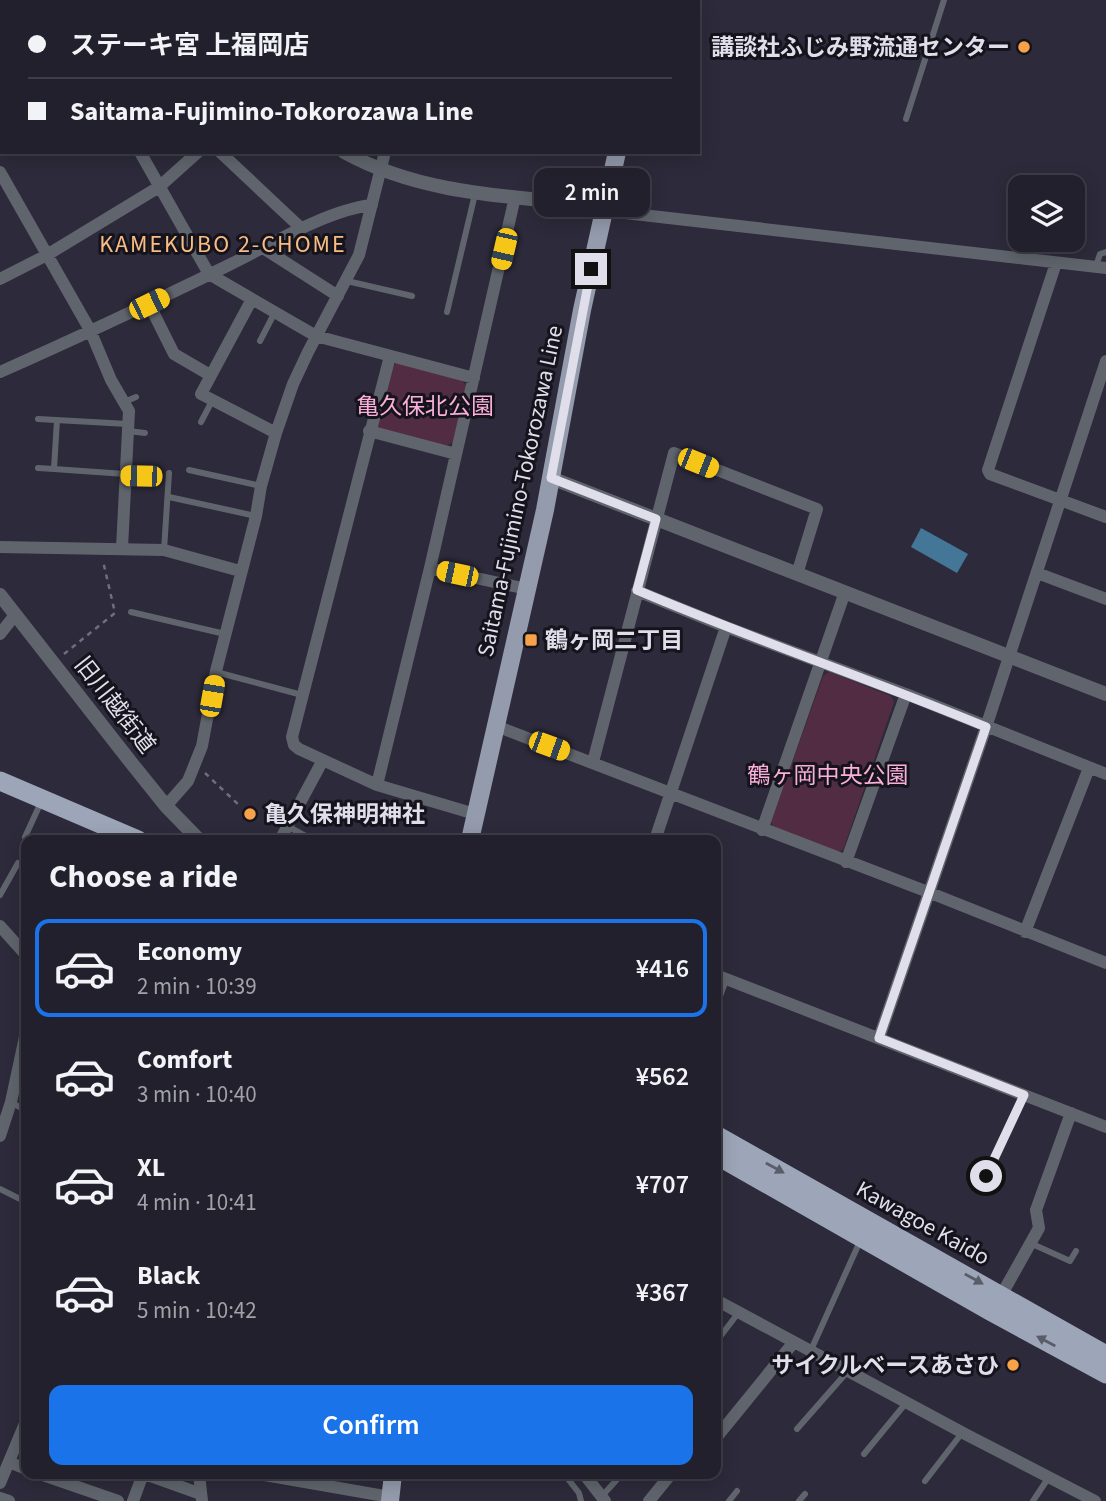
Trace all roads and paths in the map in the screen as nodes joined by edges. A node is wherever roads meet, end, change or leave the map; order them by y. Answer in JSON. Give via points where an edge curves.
{"nodes":[{"id":1,"x":944,"y":0,"type":"edge"},
{"id":2,"x":906,"y":119,"type":"dead end"},
{"id":3,"x":141,"y":154,"type":"edge"},
{"id":4,"x":196,"y":154,"type":"edge"},
{"id":5,"x":222,"y":154,"type":"edge"},
{"id":6,"x":348,"y":154,"type":"edge"},
{"id":7,"x":385,"y":154,"type":"edge"},
{"id":8,"x":617,"y":154,"type":"edge"},
{"id":9,"x":380,"y":170,"type":"junction"},
{"id":10,"x":0,"y":173,"type":"edge"},
{"id":11,"x":159,"y":187,"type":"junction"},
{"id":12,"x":475,"y":192,"type":"junction"},
{"id":13,"x":515,"y":197,"type":"junction"},
{"id":14,"x":372,"y":205,"type":"junction"},
{"id":15,"x":604,"y":209,"type":"junction"},
{"id":16,"x":302,"y":229,"type":"junction"},
{"id":17,"x":263,"y":248,"type":"junction"},
{"id":18,"x":1106,"y":252,"type":"edge"},
{"id":19,"x":47,"y":255,"type":"junction"},
{"id":20,"x":1056,"y":263,"type":"junction"},
{"id":21,"x":1101,"y":268,"type":"edge"},
{"id":22,"x":209,"y":274,"type":"junction"},
{"id":23,"x":0,"y":279,"type":"edge"},
{"id":24,"x":346,"y":281,"type":"junction"},
{"id":25,"x":338,"y":296,"type":"junction"},
{"id":26,"x":412,"y":296,"type":"dead end"},
{"id":27,"x":252,"y":299,"type":"junction"},
{"id":28,"x":149,"y":304,"type":"junction"},
{"id":29,"x":275,"y":312,"type":"junction"},
{"id":30,"x":447,"y":312,"type":"dead end"},
{"id":31,"x":90,"y":330,"type":"junction"},
{"id":32,"x":316,"y":335,"type":"junction"},
{"id":33,"x":260,"y":341,"type":"dead end"},
{"id":34,"x":390,"y":356,"type":"junction"},
{"id":35,"x":1106,"y":361,"type":"edge"},
{"id":36,"x":0,"y":372,"type":"edge"},
{"id":37,"x":210,"y":375,"type":"junction"},
{"id":38,"x":474,"y":379,"type":"junction"},
{"id":39,"x":212,"y":401,"type":"junction"},
{"id":40,"x":38,"y":419,"type":"dead end"},
{"id":41,"x":57,"y":420,"type":"junction"},
{"id":42,"x":201,"y":422,"type":"dead end"},
{"id":43,"x":128,"y":427,"type":"junction"},
{"id":44,"x":369,"y":431,"type":"junction"},
{"id":45,"x":145,"y":433,"type":"dead end"},
{"id":46,"x":276,"y":433,"type":"junction"},
{"id":47,"x":456,"y":453,"type":"junction"},
{"id":48,"x":38,"y":468,"type":"dead end"},
{"id":49,"x":54,"y":469,"type":"junction"},
{"id":50,"x":189,"y":470,"type":"dead end"},
{"id":51,"x":169,"y":473,"type":"dead end"},
{"id":52,"x":125,"y":475,"type":"junction"},
{"id":53,"x":141,"y":476,"type":"dead end"},
{"id":54,"x":551,"y":478,"type":"junction"},
{"id":55,"x":261,"y":486,"type":"junction"},
{"id":56,"x":169,"y":497,"type":"junction"},
{"id":57,"x":1060,"y":501,"type":"junction"},
{"id":58,"x":256,"y":516,"type":"junction"},
{"id":59,"x":1106,"y":517,"type":"edge"},
{"id":60,"x":656,"y":519,"type":"junction"},
{"id":61,"x":0,"y":547,"type":"edge"},
{"id":62,"x":100,"y":548,"type":"junction"},
{"id":63,"x":122,"y":548,"type":"junction"},
{"id":64,"x":164,"y":550,"type":"junction"},
{"id":65,"x":430,"y":568,"type":"junction"},
{"id":66,"x":240,"y":571,"type":"junction"},
{"id":67,"x":1037,"y":573,"type":"junction"},
{"id":68,"x":797,"y":574,"type":"junction"},
{"id":69,"x":527,"y":589,"type":"junction"},
{"id":70,"x":637,"y":590,"type":"junction"},
{"id":71,"x":845,"y":592,"type":"junction"},
{"id":72,"x":0,"y":596,"type":"edge"},
{"id":73,"x":1106,"y":599,"type":"edge"},
{"id":74,"x":131,"y":612,"type":"dead end"},
{"id":75,"x":15,"y":615,"type":"junction"},
{"id":76,"x":726,"y":627,"type":"junction"},
{"id":77,"x":0,"y":634,"type":"edge"},
{"id":78,"x":226,"y":634,"type":"junction"},
{"id":79,"x":1009,"y":656,"type":"junction"},
{"id":80,"x":53,"y":663,"type":"junction"},
{"id":81,"x":820,"y":663,"type":"junction"},
{"id":82,"x":216,"y":671,"type":"junction"},
{"id":83,"x":906,"y":694,"type":"junction"},
{"id":84,"x":1106,"y":694,"type":"edge"},
{"id":85,"x":302,"y":695,"type":"junction"},
{"id":86,"x":496,"y":726,"type":"junction"},
{"id":87,"x":986,"y":727,"type":"junction"},
{"id":88,"x":323,"y":760,"type":"junction"},
{"id":89,"x":593,"y":762,"type":"junction"},
{"id":90,"x":195,"y":763,"type":"junction"},
{"id":91,"x":1089,"y":768,"type":"junction"},
{"id":92,"x":1106,"y":774,"type":"edge"},
{"id":93,"x":0,"y":781,"type":"edge"},
{"id":94,"x":377,"y":785,"type":"junction"},
{"id":95,"x":672,"y":793,"type":"junction"},
{"id":96,"x":43,"y":799,"type":"junction"},
{"id":97,"x":166,"y":806,"type":"junction"},
{"id":98,"x":241,"y":807,"type":"dead end"},
{"id":99,"x":475,"y":814,"type":"junction"},
{"id":100,"x":287,"y":826,"type":"junction"},
{"id":101,"x":762,"y":830,"type":"junction"},
{"id":102,"x":27,"y":835,"type":"edge"},
{"id":103,"x":126,"y":835,"type":"edge"},
{"id":104,"x":194,"y":835,"type":"edge"},
{"id":105,"x":282,"y":835,"type":"edge"},
{"id":106,"x":304,"y":835,"type":"edge"},
{"id":107,"x":471,"y":835,"type":"edge"},
{"id":108,"x":657,"y":835,"type":"edge"},
{"id":109,"x":846,"y":862,"type":"junction"},
{"id":110,"x":18,"y":863,"type":"dead end"},
{"id":111,"x":928,"y":892,"type":"junction"},
{"id":112,"x":0,"y":895,"type":"edge"},
{"id":113,"x":0,"y":926,"type":"edge"},
{"id":114,"x":1025,"y":932,"type":"junction"},
{"id":115,"x":21,"y":949,"type":"edge"},
{"id":116,"x":1106,"y":963,"type":"edge"},
{"id":117,"x":721,"y":977,"type":"edge"},
{"id":118,"x":879,"y":1038,"type":"junction"},
{"id":119,"x":21,"y":1055,"type":"edge"},
{"id":120,"x":1024,"y":1095,"type":"junction"},
{"id":121,"x":11,"y":1102,"type":"junction"},
{"id":122,"x":21,"y":1108,"type":"edge"},
{"id":123,"x":1071,"y":1113,"type":"junction"},
{"id":124,"x":1106,"y":1127,"type":"edge"},
{"id":125,"x":0,"y":1136,"type":"edge"},
{"id":126,"x":721,"y":1138,"type":"edge"},
{"id":127,"x":721,"y":1158,"type":"edge"},
{"id":128,"x":986,"y":1176,"type":"dead end"},
{"id":129,"x":0,"y":1189,"type":"edge"},
{"id":130,"x":21,"y":1200,"type":"edge"},
{"id":131,"x":862,"y":1237,"type":"junction"},
{"id":132,"x":1030,"y":1243,"type":"junction"},
{"id":133,"x":1076,"y":1251,"type":"dead end"},
{"id":134,"x":1002,"y":1294,"type":"junction"},
{"id":135,"x":721,"y":1303,"type":"edge"},
{"id":136,"x":739,"y":1312,"type":"junction"},
{"id":137,"x":721,"y":1335,"type":"edge"},
{"id":138,"x":794,"y":1342,"type":"junction"},
{"id":139,"x":810,"y":1351,"type":"junction"},
{"id":140,"x":1106,"y":1355,"type":"edge"},
{"id":141,"x":848,"y":1371,"type":"junction"},
{"id":142,"x":1106,"y":1374,"type":"edge"},
{"id":143,"x":906,"y":1403,"type":"junction"},
{"id":144,"x":797,"y":1429,"type":"dead end"},
{"id":145,"x":721,"y":1432,"type":"edge"},
{"id":146,"x":962,"y":1433,"type":"junction"},
{"id":147,"x":21,"y":1434,"type":"edge"},
{"id":148,"x":864,"y":1454,"type":"dead end"},
{"id":149,"x":9,"y":1462,"type":"junction"},
{"id":150,"x":21,"y":1467,"type":"edge"},
{"id":151,"x":1049,"y":1477,"type":"junction"},
{"id":152,"x":54,"y":1479,"type":"edge"},
{"id":153,"x":142,"y":1479,"type":"edge"},
{"id":154,"x":157,"y":1479,"type":"edge"},
{"id":155,"x":199,"y":1479,"type":"edge"},
{"id":156,"x":285,"y":1479,"type":"edge"},
{"id":157,"x":392,"y":1479,"type":"edge"},
{"id":158,"x":568,"y":1479,"type":"edge"},
{"id":159,"x":588,"y":1479,"type":"edge"},
{"id":160,"x":618,"y":1479,"type":"edge"},
{"id":161,"x":667,"y":1479,"type":"edge"},
{"id":162,"x":925,"y":1481,"type":"dead end"},
{"id":163,"x":0,"y":1483,"type":"edge"},
{"id":164,"x":737,"y":1492,"type":"dead end"},
{"id":165,"x":805,"y":1494,"type":"dead end"},
{"id":166,"x":202,"y":1497,"type":"edge"},
{"id":167,"x":0,"y":1498,"type":"edge"},
{"id":168,"x":390,"y":1499,"type":"edge"},
{"id":169,"x":604,"y":1499,"type":"edge"},
{"id":170,"x":9,"y":1501,"type":"edge"},
{"id":171,"x":118,"y":1501,"type":"edge"},
{"id":172,"x":133,"y":1501,"type":"edge"},
{"id":173,"x":582,"y":1501,"type":"edge"},
{"id":174,"x":649,"y":1501,"type":"edge"},
{"id":175,"x":729,"y":1501,"type":"edge"},
{"id":176,"x":799,"y":1501,"type":"edge"},
{"id":177,"x":1033,"y":1501,"type":"edge"},
{"id":178,"x":1095,"y":1501,"type":"edge"}],
"edges":[{"from":1,"to":2,"type":"lane"},
{"from":3,"to":11,"type":"street"},
{"from":4,"to":11,"type":"street"},
{"from":5,"to":16,"type":"street"},
{"from":6,"to":9,"type":"street"},
{"from":7,"to":9,"type":"street"},
{"from":8,"to":15,"type":"main road","name":"Saitama-Fujimino-Tokorozawa Line"},
{"from":9,"to":12,"type":"street","via":[[407,180]]},
{"from":9,"to":14,"type":"street"},
{"from":10,"to":19,"type":"street"},
{"from":11,"to":19,"type":"street"},
{"from":11,"to":22,"type":"street"},
{"from":12,"to":13,"type":"street"},
{"from":12,"to":30,"type":"lane"},
{"from":13,"to":15,"type":"street"},
{"from":13,"to":38,"type":"street"},
{"from":14,"to":16,"type":"street","via":[[354,207]]},
{"from":14,"to":24,"type":"street","via":[[359,255]]},
{"from":15,"to":20,"type":"street"},
{"from":15,"to":54,"type":"main road","name":"Saitama-Fujimino-Tokorozawa Line"},
{"from":16,"to":17,"type":"street"},
{"from":17,"to":22,"type":"street"},
{"from":17,"to":25,"type":"street"},
{"from":18,"to":21,"type":"lane","via":[[1100,254]]},
{"from":19,"to":23,"type":"street"},
{"from":19,"to":31,"type":"street"},
{"from":20,"to":21,"type":"street"},
{"from":20,"to":57,"type":"street","via":[[988,470]]},
{"from":22,"to":27,"type":"street"},
{"from":22,"to":28,"type":"street"},
{"from":24,"to":25,"type":"street"},
{"from":24,"to":26,"type":"lane"},
{"from":25,"to":32,"type":"street"},
{"from":27,"to":29,"type":"street"},
{"from":27,"to":37,"type":"street"},
{"from":28,"to":31,"type":"street"},
{"from":28,"to":37,"type":"street","via":[[174,354]]},
{"from":29,"to":32,"type":"street"},
{"from":29,"to":33,"type":"lane"},
{"from":31,"to":36,"type":"street"},
{"from":31,"to":43,"type":"street","via":[[111,380],[130,400]]},
{"from":32,"to":34,"type":"street"},
{"from":32,"to":46,"type":"street"},
{"from":34,"to":38,"type":"street"},
{"from":34,"to":44,"type":"street"},
{"from":35,"to":57,"type":"street"},
{"from":37,"to":39,"type":"street","via":[[201,394]]},
{"from":38,"to":47,"type":"street"},
{"from":39,"to":42,"type":"lane"},
{"from":39,"to":46,"type":"street"},
{"from":40,"to":41,"type":"lane"},
{"from":41,"to":43,"type":"lane"},
{"from":41,"to":49,"type":"lane"},
{"from":43,"to":45,"type":"lane"},
{"from":43,"to":52,"type":"street"},
{"from":44,"to":47,"type":"street"},
{"from":44,"to":85,"type":"street"},
{"from":46,"to":55,"type":"street"},
{"from":47,"to":65,"type":"street"},
{"from":48,"to":49,"type":"lane"},
{"from":49,"to":52,"type":"lane"},
{"from":50,"to":55,"type":"lane"},
{"from":51,"to":56,"type":"lane"},
{"from":52,"to":53,"type":"lane"},
{"from":52,"to":63,"type":"street"},
{"from":54,"to":60,"type":"street"},
{"from":54,"to":69,"type":"main road","name":"Saitama-Fujimino-Tokorozawa Line"},
{"from":55,"to":58,"type":"street"},
{"from":56,"to":58,"type":"lane"},
{"from":56,"to":64,"type":"lane"},
{"from":57,"to":59,"type":"street"},
{"from":57,"to":67,"type":"street"},
{"from":58,"to":66,"type":"street"},
{"from":60,"to":68,"type":"street"},
{"from":60,"to":68,"type":"street","via":[[674,453],[817,509]]},
{"from":60,"to":70,"type":"street"},
{"from":61,"to":62,"type":"street"},
{"from":62,"to":63,"type":"street"},
{"from":62,"to":80,"type":"path","via":[[115,613]]},
{"from":63,"to":64,"type":"street"},
{"from":64,"to":66,"type":"street"},
{"from":65,"to":69,"type":"street"},
{"from":65,"to":94,"type":"street"},
{"from":66,"to":78,"type":"street"},
{"from":67,"to":73,"type":"street"},
{"from":67,"to":79,"type":"street"},
{"from":68,"to":71,"type":"street"},
{"from":69,"to":86,"type":"main road","name":"Saitama-Fujimino-Tokorozawa Line"},
{"from":70,"to":76,"type":"street"},
{"from":70,"to":89,"type":"street"},
{"from":71,"to":79,"type":"street"},
{"from":71,"to":81,"type":"street"},
{"from":72,"to":75,"type":"street","name":"旧川越街道"},
{"from":74,"to":78,"type":"lane"},
{"from":75,"to":77,"type":"street"},
{"from":75,"to":80,"type":"street","name":"旧川越街道"},
{"from":76,"to":81,"type":"street"},
{"from":76,"to":95,"type":"street"},
{"from":78,"to":82,"type":"street"},
{"from":79,"to":84,"type":"street"},
{"from":79,"to":87,"type":"street"},
{"from":80,"to":97,"type":"street","name":"旧川越街道"},
{"from":81,"to":83,"type":"street"},
{"from":81,"to":101,"type":"street"},
{"from":82,"to":85,"type":"lane"},
{"from":82,"to":90,"type":"street"},
{"from":83,"to":87,"type":"street"},
{"from":83,"to":109,"type":"street"},
{"from":85,"to":88,"type":"street","via":[[294,745]]},
{"from":86,"to":89,"type":"street"},
{"from":86,"to":99,"type":"main road","name":"Saitama-Fujimino-Tokorozawa Line"},
{"from":87,"to":91,"type":"street"},
{"from":87,"to":111,"type":"street"},
{"from":88,"to":94,"type":"street"},
{"from":88,"to":100,"type":"street"},
{"from":89,"to":95,"type":"street"},
{"from":90,"to":97,"type":"street","via":[[188,781]]},
{"from":90,"to":98,"type":"path"},
{"from":91,"to":92,"type":"street"},
{"from":91,"to":114,"type":"street"},
{"from":93,"to":96,"type":"highway"},
{"from":94,"to":99,"type":"street"},
{"from":95,"to":101,"type":"street"},
{"from":95,"to":108,"type":"street"},
{"from":96,"to":102,"type":"lane"},
{"from":96,"to":103,"type":"highway"},
{"from":97,"to":104,"type":"street","name":"旧川越街道"},
{"from":99,"to":107,"type":"main road","name":"Saitama-Fujimino-Tokorozawa Line"},
{"from":100,"to":105,"type":"street"},
{"from":100,"to":106,"type":"lane"},
{"from":101,"to":109,"type":"street"},
{"from":109,"to":111,"type":"street"},
{"from":110,"to":112,"type":"lane"},
{"from":111,"to":114,"type":"street"},
{"from":111,"to":118,"type":"street"},
{"from":113,"to":115,"type":"street"},
{"from":114,"to":116,"type":"street"},
{"from":117,"to":118,"type":"street"},
{"from":118,"to":120,"type":"street"},
{"from":119,"to":121,"type":"street"},
{"from":120,"to":123,"type":"street"},
{"from":120,"to":128,"type":"lane"},
{"from":121,"to":122,"type":"lane"},
{"from":121,"to":125,"type":"street"},
{"from":123,"to":124,"type":"street"},
{"from":123,"to":132,"type":"street","via":[[1036,1210],[1039,1228]]},
{"from":126,"to":134,"type":"highway","name":"Kawagoe Kaido","one_way":true},
{"from":127,"to":131,"type":"highway","name":"Kawagoe Kaido"},
{"from":129,"to":130,"type":"lane"},
{"from":131,"to":139,"type":"lane"},
{"from":142,"to":131,"type":"highway","name":"Kawagoe Kaido","one_way":true},
{"from":132,"to":133,"type":"lane","via":[[1070,1261]]},
{"from":132,"to":134,"type":"street"},
{"from":134,"to":140,"type":"highway","name":"Kawagoe Kaido"},
{"from":135,"to":136,"type":"street"},
{"from":136,"to":137,"type":"lane"},
{"from":136,"to":138,"type":"street"},
{"from":138,"to":139,"type":"street"},
{"from":138,"to":145,"type":"street"},
{"from":139,"to":141,"type":"street"},
{"from":141,"to":143,"type":"street"},
{"from":141,"to":144,"type":"lane"},
{"from":143,"to":146,"type":"street"},
{"from":143,"to":148,"type":"lane"},
{"from":146,"to":151,"type":"street"},
{"from":146,"to":162,"type":"lane"},
{"from":147,"to":149,"type":"street"},
{"from":149,"to":150,"type":"street"},
{"from":149,"to":163,"type":"street"},
{"from":151,"to":177,"type":"lane"},
{"from":151,"to":178,"type":"street"},
{"from":152,"to":171,"type":"street"},
{"from":153,"to":172,"type":"street"},
{"from":154,"to":166,"type":"street"},
{"from":155,"to":166,"type":"street"},
{"from":156,"to":168,"type":"street"},
{"from":157,"to":168,"type":"main road"},
{"from":158,"to":173,"type":"lane"},
{"from":159,"to":169,"type":"street"},
{"from":160,"to":169,"type":"lane"},
{"from":161,"to":174,"type":"street"},
{"from":164,"to":175,"type":"lane"},
{"from":165,"to":176,"type":"lane"},
{"from":167,"to":170,"type":"street"}]}
